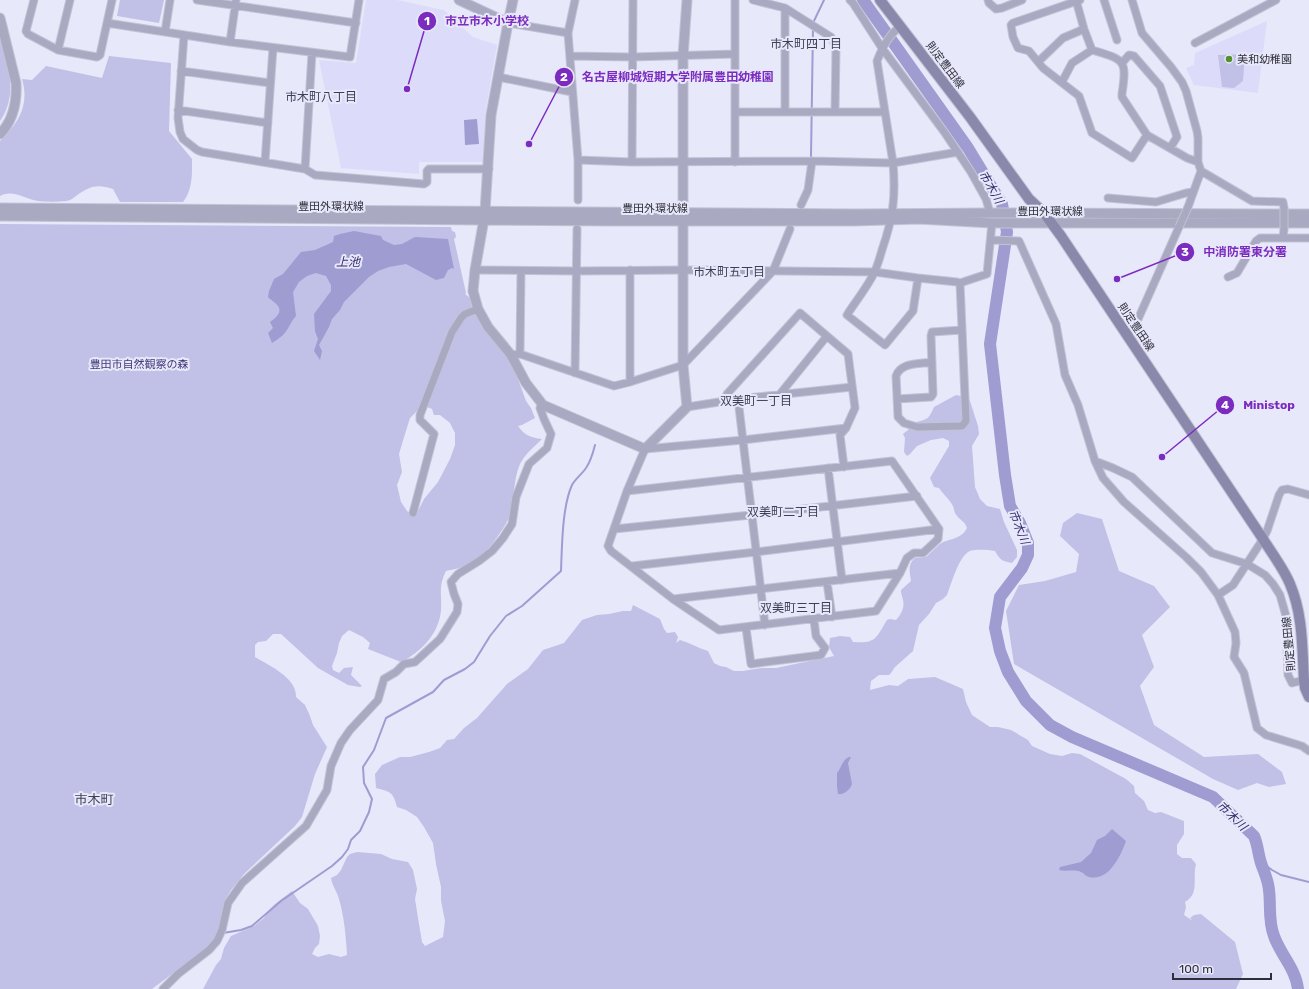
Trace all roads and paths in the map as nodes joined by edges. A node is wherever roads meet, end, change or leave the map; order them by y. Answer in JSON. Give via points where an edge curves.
{"nodes":[{"id":1,"x":34,"y":0,"type":"edge"},
{"id":2,"x":70,"y":0,"type":"edge"},
{"id":3,"x":112,"y":0,"type":"edge"},
{"id":4,"x":170,"y":0,"type":"edge"},
{"id":5,"x":197,"y":0,"type":"edge"},
{"id":6,"x":359,"y":0,"type":"edge"},
{"id":7,"x":459,"y":0,"type":"edge"},
{"id":8,"x":513,"y":0,"type":"edge"},
{"id":9,"x":575,"y":0,"type":"edge"},
{"id":10,"x":634,"y":0,"type":"edge"},
{"id":11,"x":687,"y":0,"type":"edge"},
{"id":12,"x":735,"y":0,"type":"edge"},
{"id":13,"x":753,"y":0,"type":"edge"},
{"id":14,"x":850,"y":0,"type":"edge"},
{"id":15,"x":880,"y":0,"type":"edge"},
{"id":16,"x":988,"y":0,"type":"edge"},
{"id":17,"x":1022,"y":0,"type":"edge"},
{"id":18,"x":1077,"y":0,"type":"edge"},
{"id":19,"x":1104,"y":0,"type":"edge"},
{"id":20,"x":1132,"y":0,"type":"edge"},
{"id":21,"x":1276,"y":0,"type":"edge"},
{"id":22,"x":236,"y":3,"type":"edge"},
{"id":23,"x":785,"y":8,"type":"junction"},
{"id":24,"x":0,"y":18,"type":"edge"},
{"id":25,"x":107,"y":23,"type":"junction"},
{"id":26,"x":508,"y":23,"type":"junction"},
{"id":27,"x":356,"y":24,"type":"junction"},
{"id":28,"x":898,"y":27,"type":"junction"},
{"id":29,"x":1084,"y":29,"type":"junction"},
{"id":30,"x":165,"y":32,"type":"junction"},
{"id":31,"x":568,"y":33,"type":"junction"},
{"id":32,"x":184,"y":35,"type":"junction"},
{"id":33,"x":1117,"y":40,"type":"dead end"},
{"id":34,"x":230,"y":42,"type":"junction"},
{"id":35,"x":1195,"y":43,"type":"dead end"},
{"id":36,"x":272,"y":48,"type":"junction"},
{"id":37,"x":882,"y":48,"type":"junction"},
{"id":38,"x":58,"y":50,"type":"junction"},
{"id":39,"x":1092,"y":50,"type":"junction"},
{"id":40,"x":312,"y":53,"type":"junction"},
{"id":41,"x":735,"y":54,"type":"junction"},
{"id":42,"x":570,"y":56,"type":"junction"},
{"id":43,"x":683,"y":56,"type":"junction"},
{"id":44,"x":632,"y":57,"type":"junction"},
{"id":45,"x":1039,"y":61,"type":"junction"},
{"id":46,"x":1122,"y":63,"type":"junction"},
{"id":47,"x":181,"y":71,"type":"junction"},
{"id":48,"x":498,"y":77,"type":"junction"},
{"id":49,"x":1062,"y":82,"type":"junction"},
{"id":50,"x":270,"y":83,"type":"junction"},
{"id":51,"x":572,"y":92,"type":"junction"},
{"id":52,"x":178,"y":110,"type":"junction"},
{"id":53,"x":735,"y":112,"type":"junction"},
{"id":54,"x":785,"y":112,"type":"junction"},
{"id":55,"x":835,"y":112,"type":"junction"},
{"id":56,"x":884,"y":112,"type":"junction"},
{"id":57,"x":268,"y":123,"type":"junction"},
{"id":58,"x":0,"y":134,"type":"edge"},
{"id":59,"x":1147,"y":135,"type":"junction"},
{"id":60,"x":1170,"y":148,"type":"junction"},
{"id":61,"x":958,"y":152,"type":"junction"},
{"id":62,"x":578,"y":160,"type":"junction"},
{"id":63,"x":812,"y":161,"type":"junction"},
{"id":64,"x":265,"y":162,"type":"junction"},
{"id":65,"x":632,"y":162,"type":"junction"},
{"id":66,"x":684,"y":162,"type":"junction"},
{"id":67,"x":735,"y":162,"type":"junction"},
{"id":68,"x":1198,"y":162,"type":"junction"},
{"id":69,"x":893,"y":163,"type":"junction"},
{"id":70,"x":305,"y":169,"type":"junction"},
{"id":71,"x":488,"y":169,"type":"junction"},
{"id":72,"x":1201,"y":171,"type":"junction"},
{"id":73,"x":1193,"y":192,"type":"junction"},
{"id":74,"x":1108,"y":198,"type":"dead end"},
{"id":75,"x":578,"y":200,"type":"dead end"},
{"id":76,"x":801,"y":205,"type":"dead end"},
{"id":77,"x":0,"y":208,"type":"edge"},
{"id":78,"x":1044,"y":213,"type":"junction"},
{"id":79,"x":1309,"y":214,"type":"edge"},
{"id":80,"x":485,"y":215,"type":"junction"},
{"id":81,"x":0,"y":216,"type":"edge"},
{"id":82,"x":683,"y":216,"type":"junction"},
{"id":83,"x":892,"y":217,"type":"junction"},
{"id":84,"x":994,"y":218,"type":"junction"},
{"id":85,"x":1013,"y":218,"type":"junction"},
{"id":86,"x":1051,"y":223,"type":"junction"},
{"id":87,"x":1309,"y":223,"type":"edge"},
{"id":88,"x":577,"y":229,"type":"dead end"},
{"id":89,"x":790,"y":229,"type":"dead end"},
{"id":90,"x":1283,"y":238,"type":"junction"},
{"id":91,"x":1309,"y":238,"type":"edge"},
{"id":92,"x":995,"y":240,"type":"junction"},
{"id":93,"x":475,"y":270,"type":"junction"},
{"id":94,"x":630,"y":270,"type":"junction"},
{"id":95,"x":683,"y":270,"type":"junction"},
{"id":96,"x":521,"y":271,"type":"junction"},
{"id":97,"x":577,"y":271,"type":"junction"},
{"id":98,"x":773,"y":271,"type":"junction"},
{"id":99,"x":874,"y":272,"type":"junction"},
{"id":100,"x":1228,"y":277,"type":"dead end"},
{"id":101,"x":918,"y":278,"type":"junction"},
{"id":102,"x":960,"y":283,"type":"junction"},
{"id":103,"x":478,"y":309,"type":"junction"},
{"id":104,"x":962,"y":330,"type":"junction"},
{"id":105,"x":827,"y":336,"type":"junction"},
{"id":106,"x":1127,"y":336,"type":"junction"},
{"id":107,"x":516,"y":354,"type":"junction"},
{"id":108,"x":932,"y":362,"type":"junction"},
{"id":109,"x":683,"y":365,"type":"junction"},
{"id":110,"x":575,"y":373,"type":"junction"},
{"id":111,"x":630,"y":382,"type":"junction"},
{"id":112,"x":852,"y":387,"type":"junction"},
{"id":113,"x":780,"y":394,"type":"junction"},
{"id":114,"x":738,"y":399,"type":"junction"},
{"id":115,"x":897,"y":399,"type":"junction"},
{"id":116,"x":725,"y":401,"type":"junction"},
{"id":117,"x":543,"y":405,"type":"junction"},
{"id":118,"x":687,"y":407,"type":"junction"},
{"id":119,"x":846,"y":428,"type":"junction"},
{"id":120,"x":743,"y":440,"type":"junction"},
{"id":121,"x":645,"y":449,"type":"junction"},
{"id":122,"x":1095,"y":461,"type":"junction"},
{"id":123,"x":844,"y":467,"type":"junction"},
{"id":124,"x":828,"y":468,"type":"junction"},
{"id":125,"x":747,"y":478,"type":"junction"},
{"id":126,"x":627,"y":491,"type":"junction"},
{"id":127,"x":1309,"y":495,"type":"edge"},
{"id":128,"x":917,"y":496,"type":"junction"},
{"id":129,"x":833,"y":506,"type":"junction"},
{"id":130,"x":413,"y":513,"type":"dead end"},
{"id":131,"x":751,"y":515,"type":"junction"},
{"id":132,"x":939,"y":529,"type":"junction"},
{"id":133,"x":614,"y":530,"type":"junction"},
{"id":134,"x":1263,"y":539,"type":"junction"},
{"id":135,"x":837,"y":542,"type":"junction"},
{"id":136,"x":756,"y":552,"type":"junction"},
{"id":137,"x":1247,"y":564,"type":"junction"},
{"id":138,"x":632,"y":566,"type":"junction"},
{"id":139,"x":900,"y":573,"type":"junction"},
{"id":140,"x":842,"y":580,"type":"junction"},
{"id":141,"x":827,"y":582,"type":"junction"},
{"id":142,"x":760,"y":590,"type":"junction"},
{"id":143,"x":1218,"y":595,"type":"junction"},
{"id":144,"x":673,"y":599,"type":"junction"},
{"id":145,"x":832,"y":617,"type":"junction"},
{"id":146,"x":814,"y":620,"type":"junction"},
{"id":147,"x":765,"y":625,"type":"junction"},
{"id":148,"x":746,"y":628,"type":"junction"},
{"id":149,"x":1305,"y":674,"type":"edge"},
{"id":150,"x":1309,"y":697,"type":"edge"},
{"id":151,"x":1309,"y":751,"type":"edge"},
{"id":152,"x":163,"y":989,"type":"edge"}],
"edges":[{"from":1,"to":38,"type":"street","via":[[26,31]]},
{"from":2,"to":38,"type":"street"},
{"from":3,"to":25,"type":"street"},
{"from":4,"to":30,"type":"street"},
{"from":5,"to":22,"type":"street"},
{"from":6,"to":27,"type":"street"},
{"from":7,"to":26,"type":"street"},
{"from":8,"to":26,"type":"street"},
{"from":9,"to":31,"type":"street"},
{"from":10,"to":44,"type":"street"},
{"from":11,"to":43,"type":"street"},
{"from":12,"to":41,"type":"street"},
{"from":13,"to":23,"type":"street"},
{"from":14,"to":37,"type":"street"},
{"from":15,"to":28,"type":"main road","name":"則定豊田線"},
{"from":16,"to":17,"type":"street","via":[[996,9]]},
{"from":18,"to":29,"type":"street"},
{"from":18,"to":45,"type":"street","via":[[1011,25],[1018,48],[1029,51]]},
{"from":19,"to":33,"type":"street"},
{"from":20,"to":68,"type":"street","via":[[1142,33],[1178,76],[1186,91],[1197,134]]},
{"from":21,"to":35,"type":"street"},
{"from":22,"to":27,"type":"street"},
{"from":22,"to":34,"type":"street"},
{"from":23,"to":54,"type":"street"},
{"from":23,"to":55,"type":"street","via":[[831,37],[836,47]]},
{"from":24,"to":58,"type":"street","via":[[17,91],[13,113],[8,125]]},
{"from":25,"to":30,"type":"street"},
{"from":25,"to":38,"type":"street","via":[[100,55],[97,57]]},
{"from":26,"to":31,"type":"street"},
{"from":26,"to":48,"type":"street"},
{"from":27,"to":40,"type":"street","via":[[350,57]]},
{"from":28,"to":37,"type":"street"},
{"from":28,"to":78,"type":"main road","name":"則定豊田線","via":[[970,117],[1029,199]]},
{"from":29,"to":39,"type":"street"},
{"from":29,"to":45,"type":"street","via":[[1063,38]]},
{"from":30,"to":32,"type":"street"},
{"from":31,"to":42,"type":"street"},
{"from":32,"to":34,"type":"street"},
{"from":32,"to":47,"type":"street"},
{"from":34,"to":36,"type":"street"},
{"from":36,"to":40,"type":"street"},
{"from":36,"to":50,"type":"street"},
{"from":37,"to":56,"type":"street","via":[[877,61]]},
{"from":37,"to":61,"type":"street"},
{"from":39,"to":46,"type":"street","via":[[1116,58]]},
{"from":39,"to":49,"type":"street","via":[[1072,64]]},
{"from":40,"to":70,"type":"street"},
{"from":41,"to":43,"type":"street"},
{"from":41,"to":53,"type":"street"},
{"from":42,"to":44,"type":"street"},
{"from":42,"to":51,"type":"street"},
{"from":43,"to":44,"type":"street"},
{"from":43,"to":66,"type":"street"},
{"from":44,"to":65,"type":"street"},
{"from":45,"to":49,"type":"street","via":[[1043,68]]},
{"from":46,"to":59,"type":"street","via":[[1122,97]]},
{"from":46,"to":60,"type":"street","via":[[1129,55],[1134,56],[1160,86],[1177,137]]},
{"from":47,"to":50,"type":"street"},
{"from":47,"to":52,"type":"street"},
{"from":48,"to":51,"type":"street"},
{"from":48,"to":71,"type":"street","via":[[491,115]]},
{"from":49,"to":59,"type":"street","via":[[1081,100],[1092,133],[1130,158]]},
{"from":50,"to":57,"type":"street"},
{"from":51,"to":62,"type":"street"},
{"from":52,"to":57,"type":"street"},
{"from":52,"to":64,"type":"street","via":[[178,126],[183,139],[197,150]]},
{"from":53,"to":54,"type":"street"},
{"from":53,"to":67,"type":"street"},
{"from":54,"to":55,"type":"street"},
{"from":55,"to":56,"type":"street"},
{"from":56,"to":69,"type":"street"},
{"from":57,"to":64,"type":"street"},
{"from":59,"to":60,"type":"street"},
{"from":60,"to":68,"type":"street"},
{"from":61,"to":69,"type":"street"},
{"from":61,"to":84,"type":"street","via":[[986,199]]},
{"from":62,"to":65,"type":"street"},
{"from":62,"to":75,"type":"street"},
{"from":63,"to":67,"type":"street"},
{"from":63,"to":69,"type":"street"},
{"from":63,"to":76,"type":"street","via":[[808,190]]},
{"from":64,"to":70,"type":"street"},
{"from":65,"to":66,"type":"street"},
{"from":66,"to":67,"type":"street"},
{"from":66,"to":82,"type":"street"},
{"from":68,"to":72,"type":"street"},
{"from":69,"to":83,"type":"street","via":[[895,178]]},
{"from":70,"to":71,"type":"street","via":[[315,175],[424,184],[427,182],[429,169]]},
{"from":71,"to":80,"type":"street"},
{"from":72,"to":73,"type":"street"},
{"from":72,"to":90,"type":"street","bridge":true,"via":[[1252,201],[1283,202]]},
{"from":73,"to":74,"type":"street","via":[[1156,202]]},
{"from":73,"to":106,"type":"street","bridge":true,"via":[[1135,326]]},
{"from":77,"to":80,"type":"street","name":"豊田外環状線"},
{"from":78,"to":79,"type":"street","name":"豊田外環状線"},
{"from":78,"to":85,"type":"street","name":"豊田外環状線"},
{"from":78,"to":86,"type":"main road","name":"則定豊田線"},
{"from":80,"to":81,"type":"street","name":"豊田外環状線"},
{"from":80,"to":82,"type":"street","name":"豊田外環状線"},
{"from":80,"to":93,"type":"street"},
{"from":82,"to":83,"type":"street","name":"豊田外環状線"},
{"from":82,"to":95,"type":"street"},
{"from":83,"to":84,"type":"street","name":"豊田外環状線"},
{"from":83,"to":99,"type":"street"},
{"from":84,"to":85,"type":"street","name":"豊田外環状線"},
{"from":84,"to":92,"type":"street"},
{"from":85,"to":86,"type":"street","name":"豊田外環状線"},
{"from":86,"to":87,"type":"street","name":"豊田外環状線"},
{"from":86,"to":106,"type":"main road","name":"則定豊田線"},
{"from":88,"to":97,"type":"street"},
{"from":89,"to":98,"type":"street"},
{"from":90,"to":91,"type":"street"},
{"from":90,"to":100,"type":"street","via":[[1260,238],[1237,273]]},
{"from":92,"to":102,"type":"street","via":[[987,274]]},
{"from":92,"to":122,"type":"street","via":[[1019,241],[1056,324],[1065,375],[1078,405]]},
{"from":93,"to":96,"type":"street"},
{"from":93,"to":103,"type":"street","via":[[473,291]]},
{"from":94,"to":95,"type":"street"},
{"from":94,"to":97,"type":"street"},
{"from":94,"to":111,"type":"street"},
{"from":95,"to":98,"type":"street"},
{"from":95,"to":109,"type":"street"},
{"from":96,"to":97,"type":"street"},
{"from":96,"to":107,"type":"street"},
{"from":97,"to":110,"type":"street"},
{"from":98,"to":99,"type":"street"},
{"from":98,"to":109,"type":"street"},
{"from":99,"to":101,"type":"street"},
{"from":99,"to":101,"type":"street","via":[[847,315],[884,345],[913,311]]},
{"from":101,"to":102,"type":"street"},
{"from":102,"to":104,"type":"street"},
{"from":103,"to":107,"type":"street","via":[[488,327]]},
{"from":103,"to":130,"type":"street","via":[[465,314],[452,332],[420,414],[420,420],[434,434]]},
{"from":104,"to":108,"type":"street","via":[[932,332]]},
{"from":104,"to":115,"type":"street","via":[[966,421],[962,426],[917,427],[904,423],[898,417]]},
{"from":105,"to":112,"type":"street","via":[[848,354]]},
{"from":105,"to":113,"type":"street"},
{"from":105,"to":116,"type":"street","via":[[800,313],[728,394]]},
{"from":106,"to":134,"type":"main road","name":"則定豊田線"},
{"from":107,"to":110,"type":"street"},
{"from":107,"to":117,"type":"street","via":[[526,383]]},
{"from":108,"to":115,"type":"street","via":[[907,365],[898,370]]},
{"from":108,"to":115,"type":"street","via":[[931,397]]},
{"from":109,"to":111,"type":"street"},
{"from":109,"to":118,"type":"street"},
{"from":110,"to":111,"type":"street","via":[[614,386]]},
{"from":112,"to":113,"type":"street"},
{"from":112,"to":119,"type":"street","via":[[855,408]]},
{"from":113,"to":114,"type":"street"},
{"from":114,"to":116,"type":"street"},
{"from":114,"to":120,"type":"street"},
{"from":116,"to":118,"type":"street"},
{"from":117,"to":121,"type":"street"},
{"from":117,"to":152,"type":"street","via":[[540,408],[551,434],[547,448],[529,464],[516,497],[512,524],[503,538],[492,551],[458,574],[451,582],[458,604],[457,612],[440,639],[415,662],[404,664],[384,679],[378,700],[341,743],[331,766],[327,790],[306,826],[242,883],[228,903],[217,941]]},
{"from":118,"to":121,"type":"street"},
{"from":119,"to":120,"type":"street"},
{"from":119,"to":123,"type":"street","via":[[840,435]]},
{"from":120,"to":121,"type":"street"},
{"from":120,"to":125,"type":"street"},
{"from":121,"to":126,"type":"street"},
{"from":122,"to":137,"type":"street","via":[[1132,477],[1212,552]]},
{"from":122,"to":143,"type":"street","via":[[1103,478],[1124,502],[1186,557]]},
{"from":123,"to":124,"type":"street"},
{"from":123,"to":128,"type":"street","via":[[892,461]]},
{"from":124,"to":125,"type":"street"},
{"from":124,"to":129,"type":"street"},
{"from":125,"to":126,"type":"street"},
{"from":125,"to":131,"type":"street"},
{"from":126,"to":133,"type":"street"},
{"from":127,"to":134,"type":"street","via":[[1288,489],[1282,490]]},
{"from":128,"to":129,"type":"street"},
{"from":128,"to":132,"type":"street"},
{"from":129,"to":131,"type":"street"},
{"from":129,"to":135,"type":"street"},
{"from":131,"to":133,"type":"street"},
{"from":131,"to":136,"type":"street"},
{"from":132,"to":135,"type":"street"},
{"from":132,"to":139,"type":"street","via":[[938,540],[923,553],[914,553],[907,558]]},
{"from":133,"to":138,"type":"street","via":[[608,546]]},
{"from":134,"to":137,"type":"street"},
{"from":134,"to":149,"type":"main road","name":"則定豊田線","via":[[1289,583],[1297,606],[1302,629]]},
{"from":135,"to":136,"type":"street"},
{"from":135,"to":140,"type":"street"},
{"from":136,"to":138,"type":"street"},
{"from":136,"to":142,"type":"street"},
{"from":137,"to":143,"type":"street","via":[[1232,585]]},
{"from":137,"to":149,"type":"street","via":[[1265,574],[1280,595],[1286,616],[1288,675],[1292,683]]},
{"from":138,"to":144,"type":"street"},
{"from":139,"to":140,"type":"street"},
{"from":139,"to":145,"type":"street","via":[[876,611]]},
{"from":140,"to":141,"type":"street"},
{"from":141,"to":142,"type":"street"},
{"from":141,"to":145,"type":"street"},
{"from":142,"to":144,"type":"street"},
{"from":142,"to":147,"type":"street"},
{"from":143,"to":151,"type":"street","via":[[1235,632],[1234,657],[1244,672],[1257,728],[1266,735],[1302,746]]},
{"from":144,"to":148,"type":"street","via":[[719,630]]},
{"from":145,"to":146,"type":"street"},
{"from":146,"to":147,"type":"street"},
{"from":146,"to":148,"type":"street","via":[[816,636],[825,648],[821,655],[751,664]]},
{"from":147,"to":148,"type":"street"},
{"from":149,"to":150,"type":"main road","name":"則定豊田線","via":[[1305,688]]}]}
